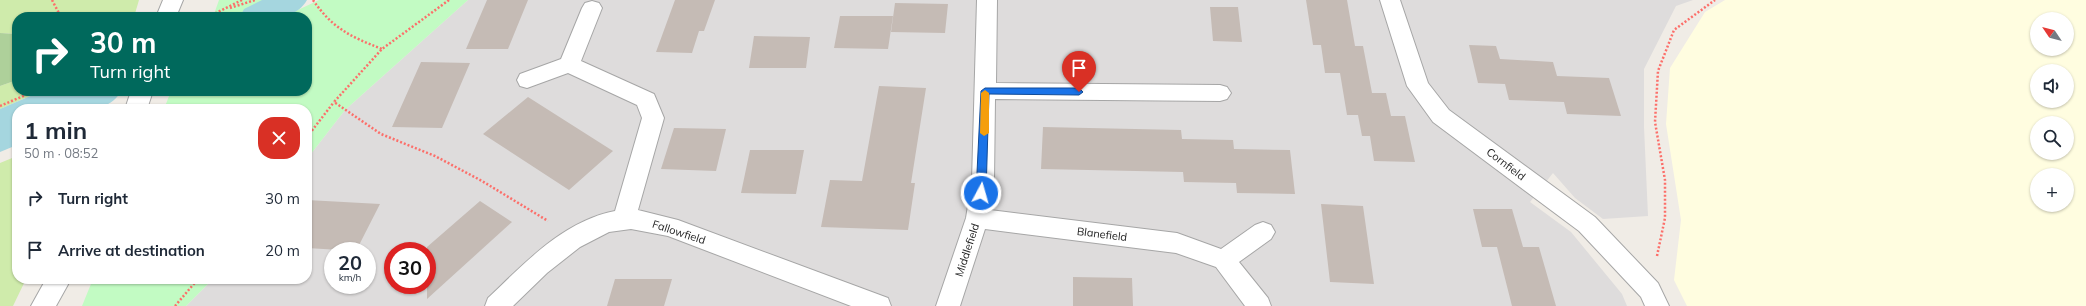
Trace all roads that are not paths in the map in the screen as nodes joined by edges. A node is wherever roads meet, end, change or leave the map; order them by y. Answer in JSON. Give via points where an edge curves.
{"nodes":[{"id":1,"x":987,"y":0,"type":"edge"},
{"id":2,"x":1390,"y":0,"type":"edge"},
{"id":3,"x":592,"y":8,"type":"dead end"},
{"id":4,"x":569,"y":64,"type":"junction"},
{"id":5,"x":527,"y":80,"type":"dead end"},
{"id":6,"x":985,"y":91,"type":"junction"},
{"id":7,"x":1220,"y":93,"type":"dead end"},
{"id":8,"x":977,"y":218,"type":"junction"},
{"id":9,"x":624,"y":219,"type":"junction"},
{"id":10,"x":1263,"y":232,"type":"dead end"},
{"id":11,"x":1224,"y":260,"type":"junction"},
{"id":12,"x":56,"y":284,"type":"edge"},
{"id":13,"x":1654,"y":298,"type":"edge"},
{"id":14,"x":1259,"y":305,"type":"edge"},
{"id":15,"x":43,"y":306,"type":"edge"},
{"id":16,"x":497,"y":306,"type":"edge"},
{"id":17,"x":879,"y":306,"type":"edge"},
{"id":18,"x":948,"y":306,"type":"edge"}],
"edges":[{"from":1,"to":6,"type":"street","name":"Middlefield"},
{"from":2,"to":13,"type":"street","name":"Cornfield","via":[[1418,86],[1441,116],[1587,224]]},
{"from":3,"to":4,"type":"street"},
{"from":4,"to":5,"type":"street"},
{"from":4,"to":9,"type":"street","via":[[646,100],[652,118]]},
{"from":6,"to":7,"type":"street"},
{"from":6,"to":8,"type":"street","name":"Middlefield","via":[[983,181]]},
{"from":8,"to":11,"type":"street","name":"Blanefield","via":[[1177,243]]},
{"from":8,"to":18,"type":"street","name":"Middlefield"},
{"from":9,"to":16,"type":"street","name":"Fallowfield","via":[[595,227],[577,238],[537,267]]},
{"from":9,"to":17,"type":"street","name":"Fallowfield","via":[[642,220],[670,227]]},
{"from":10,"to":11,"type":"street"},
{"from":11,"to":14,"type":"street"},
{"from":12,"to":15,"type":"street"}]}
